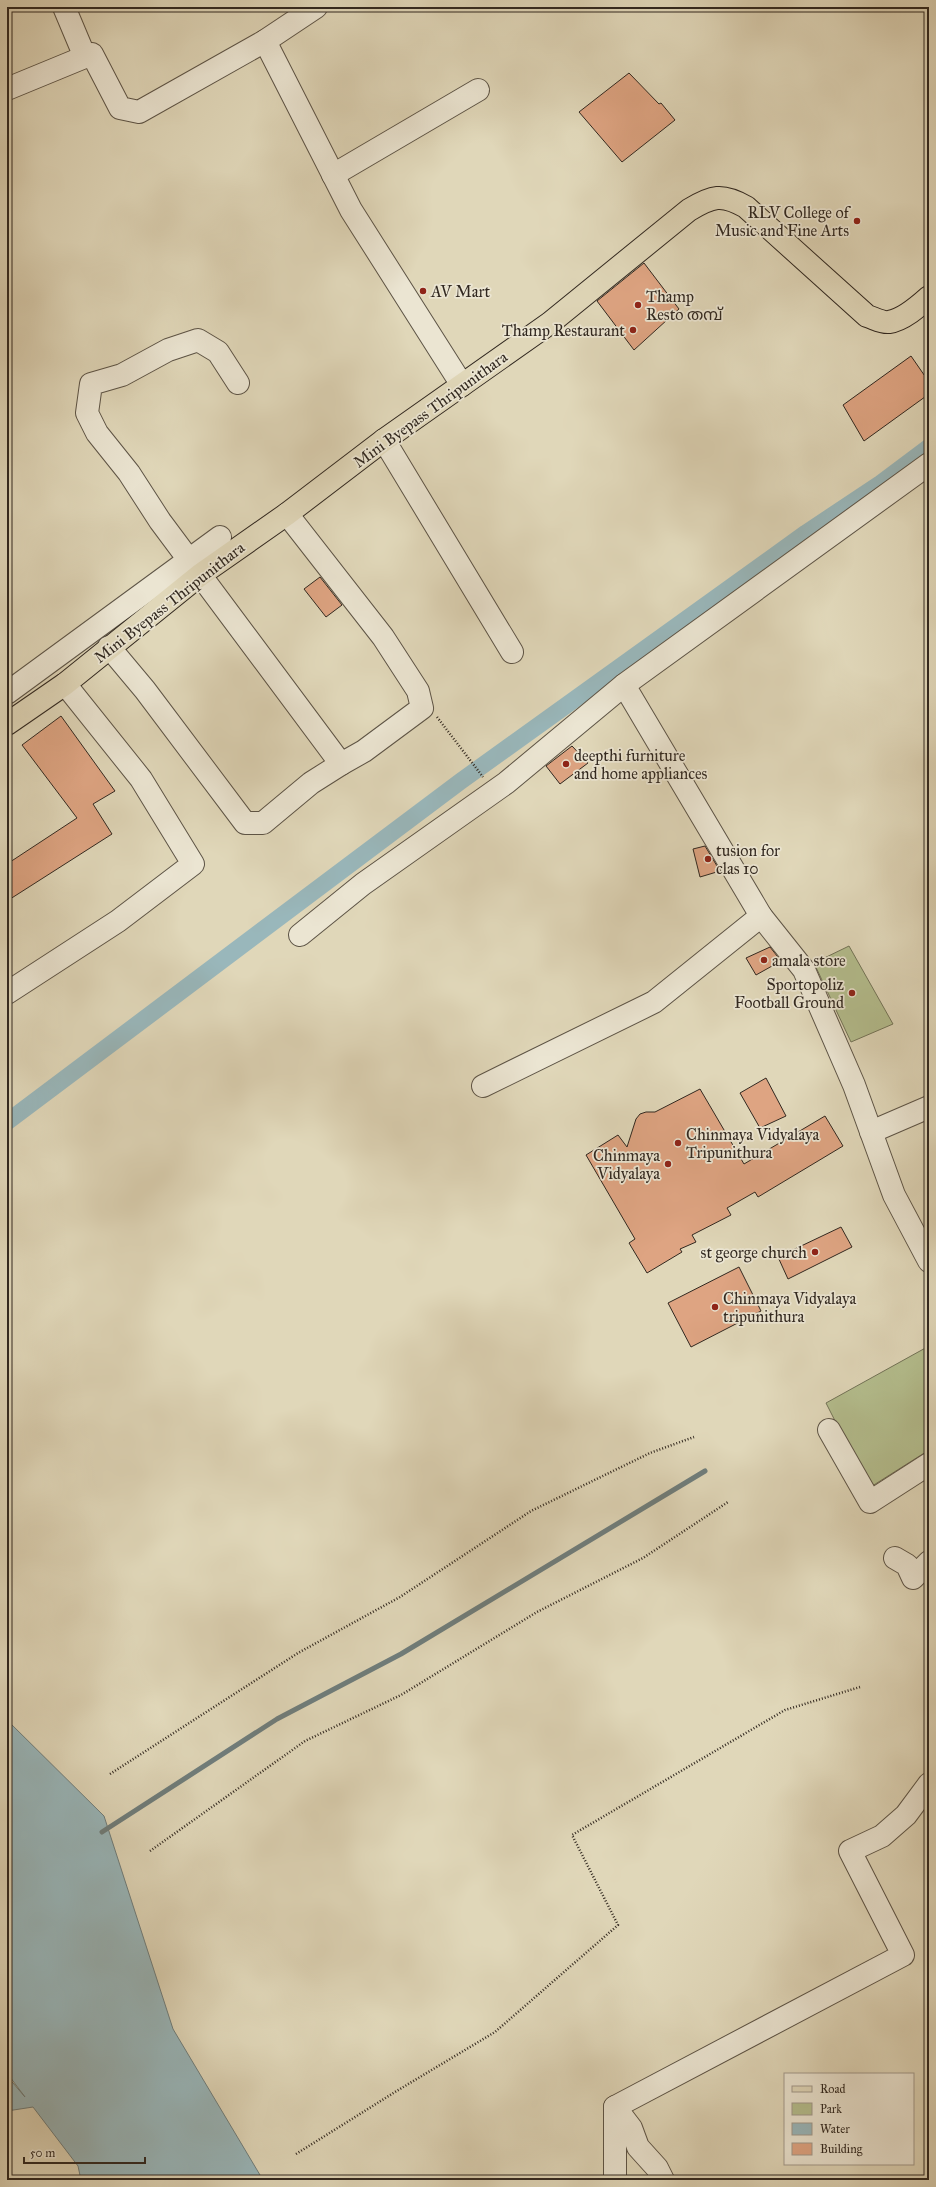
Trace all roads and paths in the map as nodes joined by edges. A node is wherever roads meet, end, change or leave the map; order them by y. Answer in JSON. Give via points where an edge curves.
{"nodes":[{"id":1,"x":64,"y":7,"type":"edge"},
{"id":2,"x":316,"y":7,"type":"edge"},
{"id":3,"x":264,"y":41,"type":"junction"},
{"id":4,"x":85,"y":57,"type":"junction"},
{"id":5,"x":7,"y":90,"type":"edge"},
{"id":6,"x":478,"y":90,"type":"dead end"},
{"id":7,"x":333,"y":175,"type":"junction"},
{"id":8,"x":929,"y":297,"type":"edge"},
{"id":9,"x":238,"y":383,"type":"dead end"},
{"id":10,"x":462,"y":385,"type":"junction"},
{"id":11,"x":384,"y":440,"type":"junction"},
{"id":12,"x":929,"y":464,"type":"edge"},
{"id":13,"x":287,"y":514,"type":"junction"},
{"id":14,"x":220,"y":537,"type":"dead end"},
{"id":15,"x":194,"y":567,"type":"junction"},
{"id":16,"x":83,"y":636,"type":"junction"},
{"id":17,"x":103,"y":652,"type":"junction"},
{"id":18,"x":512,"y":652,"type":"dead end"},
{"id":19,"x":65,"y":684,"type":"junction"},
{"id":20,"x":624,"y":685,"type":"junction"},
{"id":21,"x":7,"y":693,"type":"edge"},
{"id":22,"x":7,"y":724,"type":"edge"},
{"id":23,"x":456,"y":741,"type":"dead end"},
{"id":24,"x":341,"y":764,"type":"junction"},
{"id":25,"x":484,"y":778,"type":"dead end"},
{"id":26,"x":761,"y":916,"type":"junction"},
{"id":27,"x":300,"y":935,"type":"dead end"},
{"id":28,"x":7,"y":993,"type":"edge"},
{"id":29,"x":484,"y":1086,"type":"dead end"},
{"id":30,"x":929,"y":1107,"type":"edge"},
{"id":31,"x":871,"y":1132,"type":"junction"},
{"id":32,"x":929,"y":1260,"type":"edge"},
{"id":33,"x":829,"y":1430,"type":"dead end"},
{"id":34,"x":694,"y":1436,"type":"dead end"},
{"id":35,"x":929,"y":1464,"type":"edge"},
{"id":36,"x":728,"y":1502,"type":"dead end"},
{"id":37,"x":895,"y":1558,"type":"dead end"},
{"id":38,"x":929,"y":1562,"type":"edge"},
{"id":39,"x":860,"y":1687,"type":"dead end"},
{"id":40,"x":110,"y":1774,"type":"dead end"},
{"id":41,"x":929,"y":1784,"type":"edge"},
{"id":42,"x":150,"y":1851,"type":"dead end"},
{"id":43,"x":615,"y":2107,"type":"junction"},
{"id":44,"x":296,"y":2154,"type":"dead end"},
{"id":45,"x":615,"y":2180,"type":"edge"},
{"id":46,"x":663,"y":2180,"type":"edge"}],
"edges":[{"from":1,"to":4,"type":"street"},
{"from":2,"to":3,"type":"street"},
{"from":3,"to":4,"type":"street","via":[[139,112],[120,108],[92,54]]},
{"from":3,"to":7,"type":"street"},
{"from":4,"to":5,"type":"street"},
{"from":6,"to":7,"type":"street"},
{"from":7,"to":10,"type":"street","via":[[351,210]]},
{"from":8,"to":10,"type":"main road","name":"Mini Byepass Thripunithara","via":[[891,322],[867,316],[754,213],[725,197],[713,198],[689,210],[550,323]]},
{"from":9,"to":15,"type":"street","via":[[218,352],[198,340],[168,350],[122,375],[92,384],[87,412],[97,434],[129,473]]},
{"from":10,"to":11,"type":"main road","name":"Mini Byepass Thripunithara"},
{"from":11,"to":13,"type":"main road","name":"Mini Byepass Thripunithara"},
{"from":11,"to":18,"type":"street"},
{"from":12,"to":20,"type":"street"},
{"from":13,"to":15,"type":"main road","name":"Mini Byepass Thripunithara"},
{"from":13,"to":24,"type":"street","via":[[383,637],[418,691],[422,708],[364,751]]},
{"from":14,"to":15,"type":"street"},
{"from":15,"to":16,"type":"street"},
{"from":15,"to":17,"type":"main road","name":"Mini Byepass Thripunithara"},
{"from":15,"to":24,"type":"street"},
{"from":16,"to":17,"type":"street"},
{"from":16,"to":21,"type":"street"},
{"from":17,"to":19,"type":"main road","name":"Mini Byepass Thripunithara"},
{"from":17,"to":24,"type":"street","via":[[145,690],[245,823],[263,822],[311,783]]},
{"from":19,"to":22,"type":"main road","name":"Mini Byepass Thripunithara"},
{"from":19,"to":28,"type":"street","via":[[141,779],[193,864],[118,920]]},
{"from":20,"to":26,"type":"street"},
{"from":20,"to":27,"type":"street","via":[[506,783],[363,884]]},
{"from":23,"to":25,"type":"path"},
{"from":26,"to":29,"type":"street","via":[[654,1002]]},
{"from":26,"to":31,"type":"street","via":[[804,970],[854,1085]]},
{"from":30,"to":31,"type":"street"},
{"from":31,"to":32,"type":"street","via":[[894,1195]]},
{"from":33,"to":35,"type":"street","via":[[870,1502]]},
{"from":34,"to":40,"type":"path","via":[[650,1453],[531,1510],[400,1597],[298,1653]]},
{"from":36,"to":42,"type":"path","via":[[643,1558],[536,1612],[401,1695],[305,1741]]},
{"from":37,"to":38,"type":"street","via":[[907,1565],[913,1578]]},
{"from":39,"to":44,"type":"path","via":[[785,1710],[572,1835],[618,1925],[495,2032]]},
{"from":41,"to":43,"type":"street","via":[[906,1815],[882,1836],[850,1851],[903,1954]]},
{"from":43,"to":45,"type":"street"},
{"from":43,"to":46,"type":"street","via":[[631,2128],[638,2148],[657,2168]]}]}
